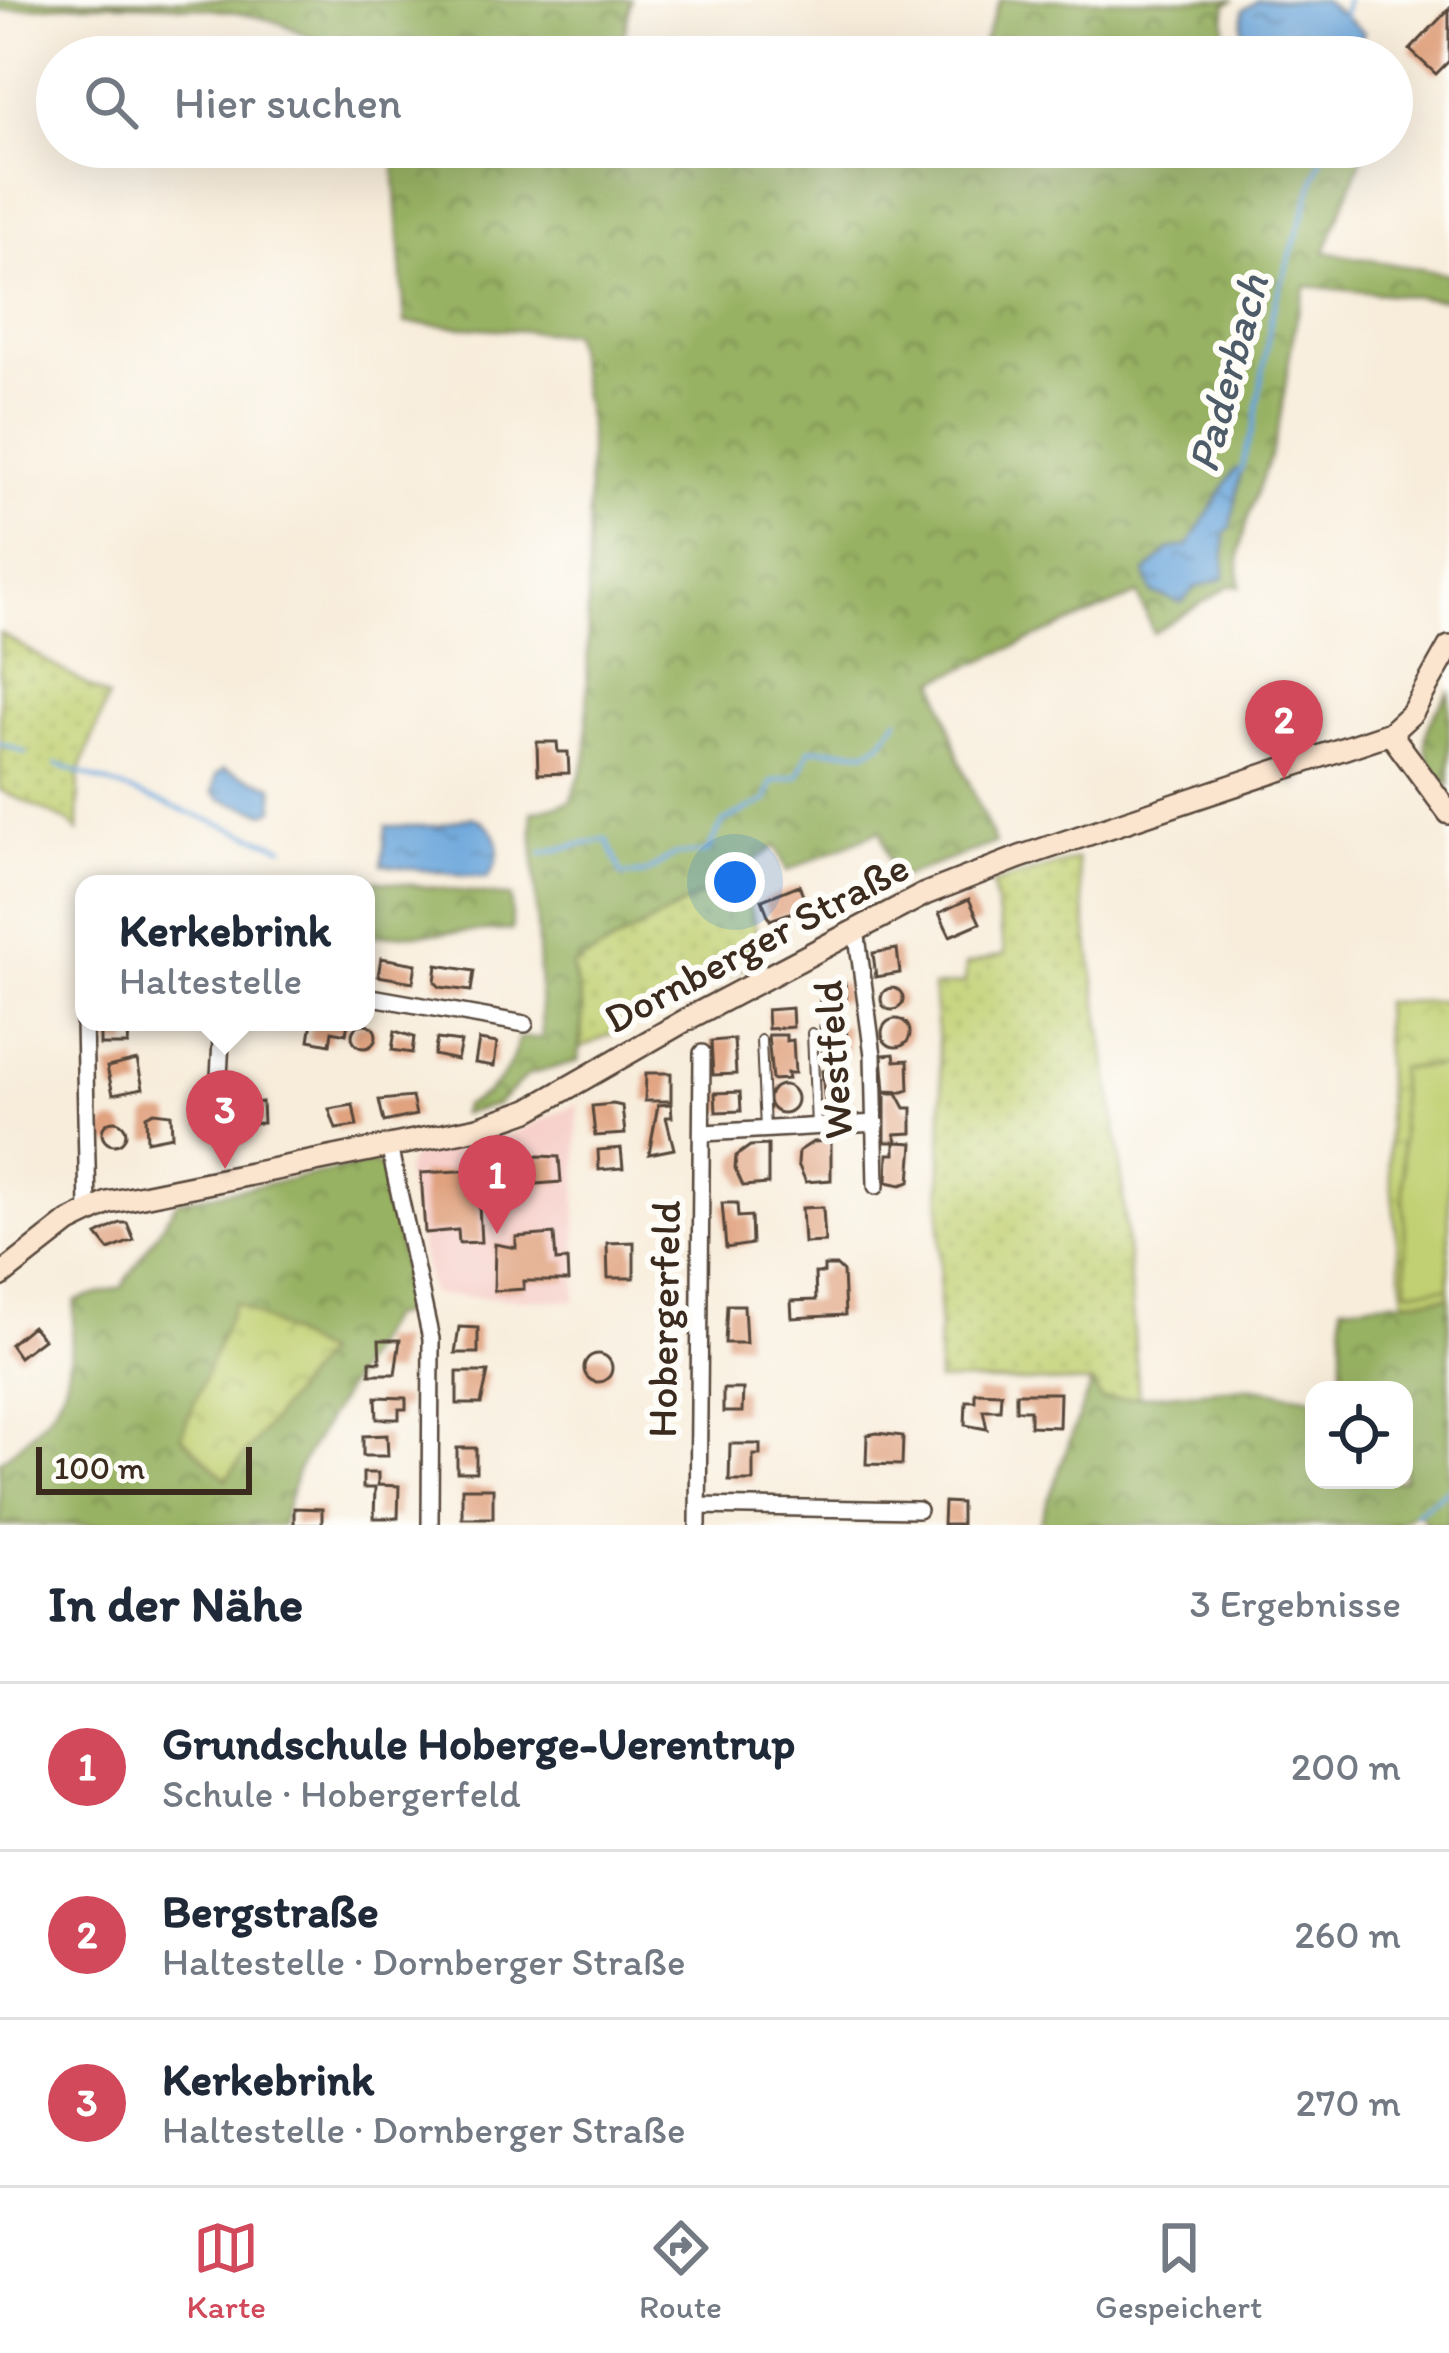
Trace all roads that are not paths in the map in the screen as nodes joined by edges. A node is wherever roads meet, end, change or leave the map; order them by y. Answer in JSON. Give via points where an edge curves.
{"nodes":[{"id":1,"x":1449,"y":647,"type":"edge"},
{"id":2,"x":1390,"y":733,"type":"junction"},
{"id":3,"x":1449,"y":813,"type":"edge"},
{"id":4,"x":856,"y":928,"type":"junction"},
{"id":5,"x":375,"y":999,"type":"edge"},
{"id":6,"x":525,"y":1024,"type":"dead end"},
{"id":7,"x":84,"y":1031,"type":"edge"},
{"id":8,"x":222,"y":1031,"type":"edge"},
{"id":9,"x":812,"y":1033,"type":"dead end"},
{"id":10,"x":761,"y":1040,"type":"dead end"},
{"id":11,"x":702,"y":1053,"type":"dead end"},
{"id":12,"x":219,"y":1077,"type":"dead end"},
{"id":13,"x":876,"y":1124,"type":"junction"},
{"id":14,"x":816,"y":1128,"type":"junction"},
{"id":15,"x":765,"y":1131,"type":"junction"},
{"id":16,"x":704,"y":1133,"type":"junction"},
{"id":17,"x":389,"y":1146,"type":"junction"},
{"id":18,"x":876,"y":1186,"type":"dead end"},
{"id":19,"x":88,"y":1210,"type":"junction"},
{"id":20,"x":0,"y":1276,"type":"edge"},
{"id":21,"x":698,"y":1506,"type":"junction"},
{"id":22,"x":918,"y":1510,"type":"dead end"},
{"id":23,"x":430,"y":1525,"type":"edge"},
{"id":24,"x":698,"y":1525,"type":"edge"}],
"edges":[{"from":1,"to":2,"type":"street","via":[[1412,713]]},
{"from":2,"to":3,"type":"street"},
{"from":2,"to":4,"type":"street","name":"Dornberger Straße","via":[[1020,857]]},
{"from":4,"to":13,"type":"street","name":"Westfeld"},
{"from":4,"to":17,"type":"street","name":"Dornberger Straße","via":[[529,1109]]},
{"from":5,"to":6,"type":"street"},
{"from":7,"to":19,"type":"street"},
{"from":8,"to":12,"type":"street"},
{"from":9,"to":14,"type":"lane"},
{"from":10,"to":15,"type":"lane"},
{"from":11,"to":16,"type":"street","name":"Hobergerfeld"},
{"from":13,"to":14,"type":"street"},
{"from":13,"to":18,"type":"street","name":"Westfeld"},
{"from":14,"to":15,"type":"street"},
{"from":15,"to":16,"type":"street"},
{"from":16,"to":21,"type":"street","name":"Hobergerfeld"},
{"from":17,"to":19,"type":"street","name":"Dornberger Straße"},
{"from":17,"to":23,"type":"street","via":[[431,1339]]},
{"from":19,"to":20,"type":"street","name":"Dornberger Straße"},
{"from":21,"to":22,"type":"street"},
{"from":21,"to":24,"type":"street","name":"Hobergerfeld"}]}
